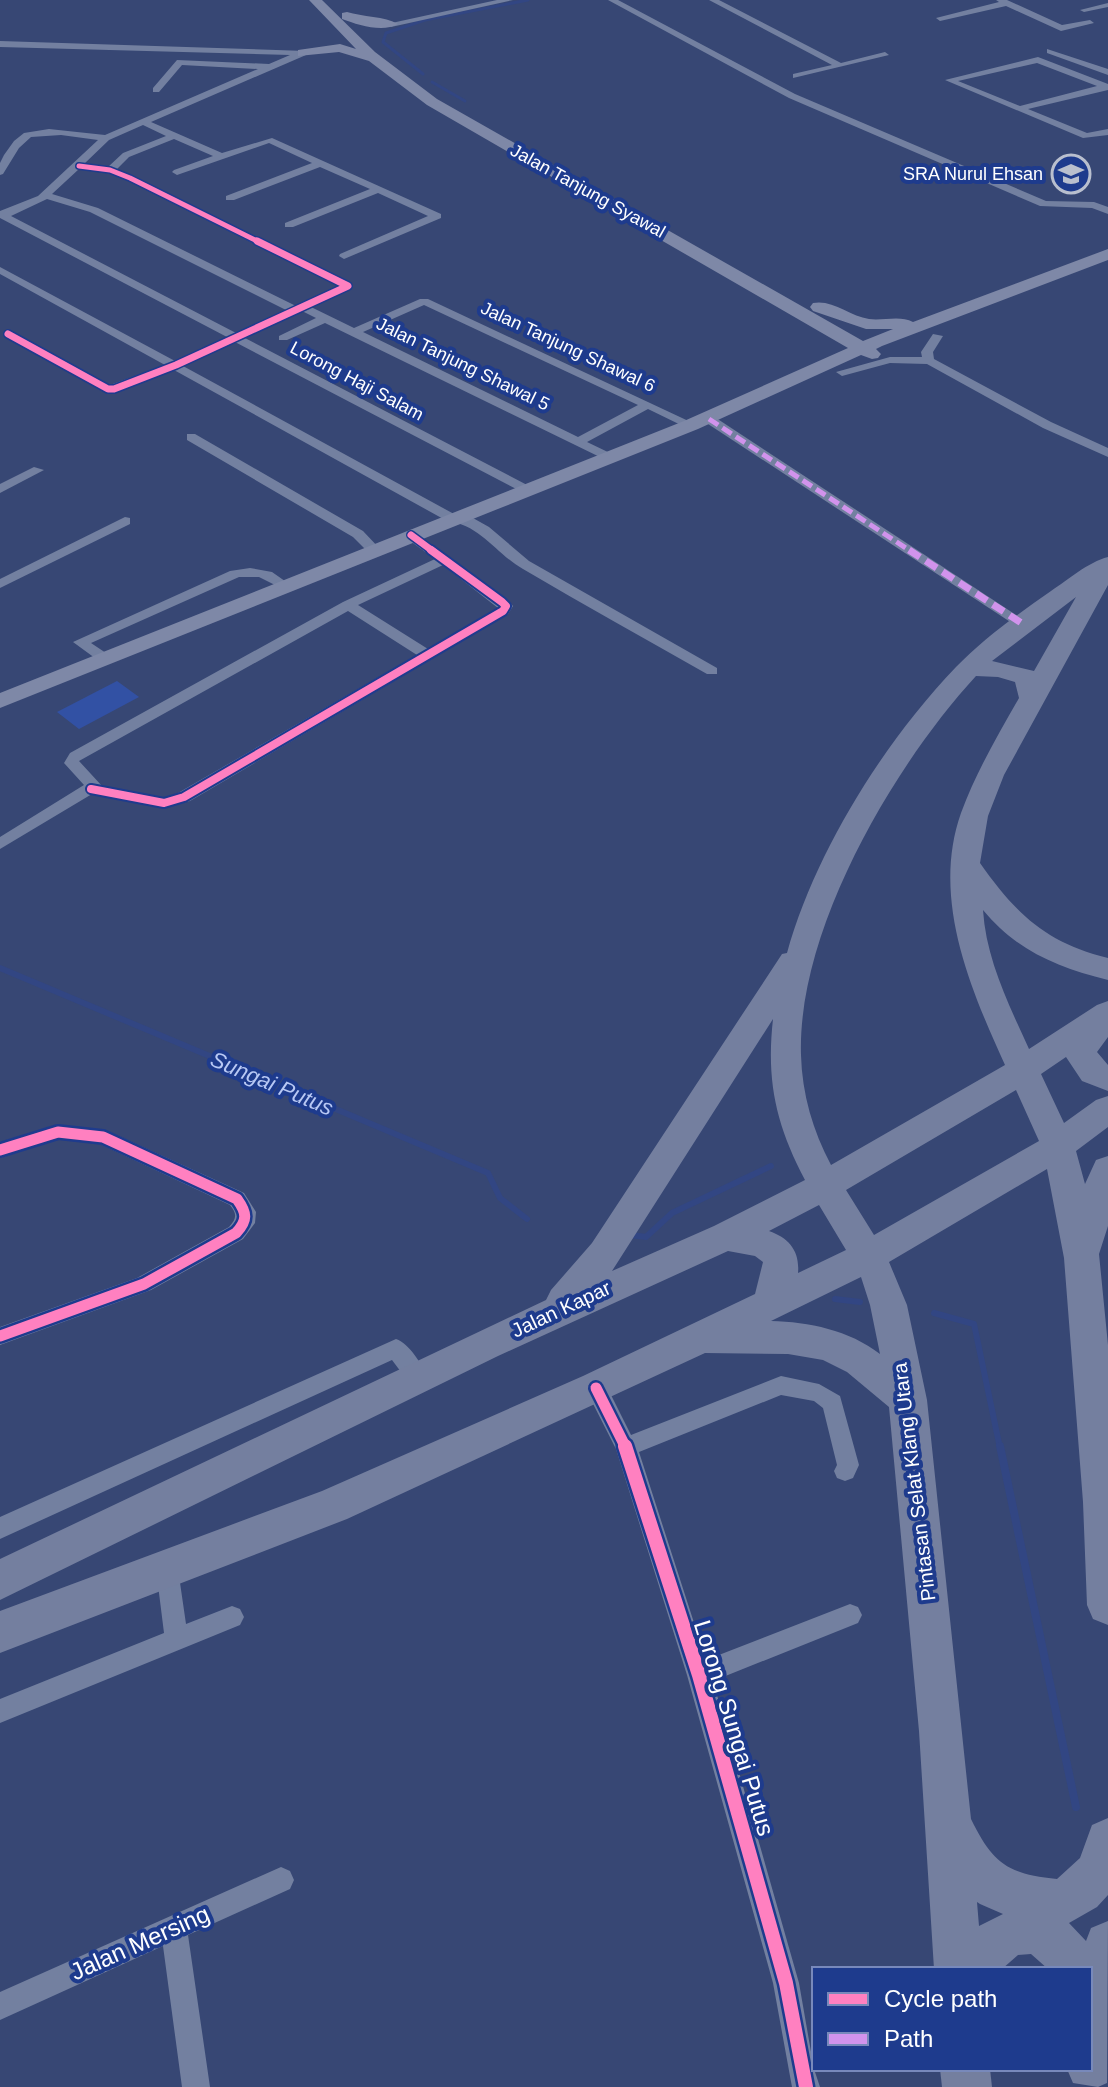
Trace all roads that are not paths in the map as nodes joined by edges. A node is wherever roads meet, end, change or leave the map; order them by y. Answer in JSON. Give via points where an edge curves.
{"nodes":[{"id":1,"x":315,"y":0,"type":"edge"},
{"id":2,"x":439,"y":0,"type":"edge"},
{"id":3,"x":509,"y":0,"type":"edge"},
{"id":4,"x":612,"y":0,"type":"edge"},
{"id":5,"x":713,"y":0,"type":"edge"},
{"id":6,"x":1004,"y":1,"type":"edge"},
{"id":7,"x":1108,"y":5,"type":"edge"},
{"id":8,"x":1084,"y":10,"type":"dead end"},
{"id":9,"x":336,"y":11,"type":"edge"},
{"id":10,"x":455,"y":11,"type":"junction"},
{"id":11,"x":940,"y":18,"type":"dead end"},
{"id":12,"x":1090,"y":23,"type":"dead end"},
{"id":13,"x":391,"y":24,"type":"junction"},
{"id":14,"x":370,"y":43,"type":"junction"},
{"id":15,"x":0,"y":44,"type":"edge"},
{"id":16,"x":1050,"y":51,"type":"dead end"},
{"id":17,"x":303,"y":53,"type":"junction"},
{"id":18,"x":885,"y":55,"type":"dead end"},
{"id":19,"x":376,"y":61,"type":"junction"},
{"id":20,"x":839,"y":65,"type":"junction"},
{"id":21,"x":270,"y":67,"type":"junction"},
{"id":22,"x":1108,"y":72,"type":"edge"},
{"id":23,"x":796,"y":76,"type":"dead end"},
{"id":24,"x":1107,"y":86,"type":"edge"},
{"id":25,"x":156,"y":90,"type":"dead end"},
{"id":26,"x":1017,"y":109,"type":"junction"},
{"id":27,"x":143,"y":122,"type":"junction"},
{"id":28,"x":1108,"y":132,"type":"edge"},
{"id":29,"x":173,"y":136,"type":"junction"},
{"id":30,"x":106,"y":138,"type":"junction"},
{"id":31,"x":220,"y":156,"type":"junction"},
{"id":32,"x":321,"y":163,"type":"junction"},
{"id":33,"x":79,"y":166,"type":"junction"},
{"id":34,"x":110,"y":170,"type":"junction"},
{"id":35,"x":0,"y":172,"type":"edge"},
{"id":36,"x":177,"y":172,"type":"dead end"},
{"id":37,"x":379,"y":189,"type":"junction"},
{"id":38,"x":46,"y":195,"type":"junction"},
{"id":39,"x":230,"y":198,"type":"dead end"},
{"id":40,"x":1108,"y":211,"type":"edge"},
{"id":41,"x":3,"y":218,"type":"edge"},
{"id":42,"x":289,"y":225,"type":"dead end"},
{"id":43,"x":344,"y":256,"type":"dead end"},
{"id":44,"x":1108,"y":256,"type":"edge"},
{"id":45,"x":0,"y":270,"type":"edge"},
{"id":46,"x":297,"y":308,"type":"junction"},
{"id":47,"x":805,"y":308,"type":"junction"},
{"id":48,"x":324,"y":319,"type":"junction"},
{"id":49,"x":936,"y":328,"type":"junction"},
{"id":50,"x":356,"y":331,"type":"junction"},
{"id":51,"x":8,"y":334,"type":"dead end"},
{"id":52,"x":236,"y":338,"type":"junction"},
{"id":53,"x":283,"y":338,"type":"dead end"},
{"id":54,"x":878,"y":350,"type":"junction"},
{"id":55,"x":929,"y":361,"type":"junction"},
{"id":56,"x":176,"y":365,"type":"junction"},
{"id":57,"x":842,"y":372,"type":"junction"},
{"id":58,"x":787,"y":379,"type":"junction"},
{"id":59,"x":647,"y":405,"type":"junction"},
{"id":60,"x":700,"y":422,"type":"junction"},
{"id":61,"x":191,"y":437,"type":"dead end"},
{"id":62,"x":579,"y":441,"type":"junction"},
{"id":63,"x":1108,"y":453,"type":"edge"},
{"id":64,"x":608,"y":457,"type":"junction"},
{"id":65,"x":38,"y":470,"type":"dead end"},
{"id":66,"x":0,"y":489,"type":"edge"},
{"id":67,"x":524,"y":489,"type":"junction"},
{"id":68,"x":455,"y":517,"type":"junction"},
{"id":69,"x":125,"y":521,"type":"dead end"},
{"id":70,"x":411,"y":535,"type":"junction"},
{"id":71,"x":374,"y":550,"type":"junction"},
{"id":72,"x":443,"y":560,"type":"junction"},
{"id":73,"x":1108,"y":566,"type":"edge"},
{"id":74,"x":0,"y":584,"type":"edge"},
{"id":75,"x":348,"y":605,"type":"junction"},
{"id":76,"x":1023,"y":624,"type":"junction"},
{"id":77,"x":429,"y":656,"type":"junction"},
{"id":78,"x":969,"y":669,"type":"junction"},
{"id":79,"x":712,"y":671,"type":"dead end"},
{"id":80,"x":1032,"y":698,"type":"junction"},
{"id":81,"x":0,"y":701,"type":"edge"},
{"id":82,"x":91,"y":789,"type":"junction"},
{"id":83,"x":0,"y":844,"type":"edge"},
{"id":84,"x":965,"y":864,"type":"junction"},
{"id":85,"x":803,"y":948,"type":"junction"},
{"id":86,"x":1108,"y":969,"type":"edge"},
{"id":87,"x":1108,"y":1014,"type":"edge"},
{"id":88,"x":1021,"y":1071,"type":"junction"},
{"id":89,"x":1108,"y":1078,"type":"edge"},
{"id":90,"x":1108,"y":1109,"type":"edge"},
{"id":91,"x":1058,"y":1146,"type":"junction"},
{"id":92,"x":0,"y":1150,"type":"edge"},
{"id":93,"x":1108,"y":1170,"type":"edge"},
{"id":94,"x":824,"y":1186,"type":"junction"},
{"id":95,"x":726,"y":1236,"type":"junction"},
{"id":96,"x":867,"y":1257,"type":"junction"},
{"id":97,"x":1082,"y":1258,"type":"junction"},
{"id":98,"x":768,"y":1305,"type":"junction"},
{"id":99,"x":553,"y":1312,"type":"junction"},
{"id":100,"x":0,"y":1336,"type":"edge"},
{"id":101,"x":696,"y":1340,"type":"junction"},
{"id":102,"x":417,"y":1377,"type":"junction"},
{"id":103,"x":596,"y":1388,"type":"junction"},
{"id":104,"x":908,"y":1400,"type":"junction"},
{"id":105,"x":626,"y":1447,"type":"junction"},
{"id":106,"x":845,"y":1471,"type":"dead end"},
{"id":107,"x":0,"y":1528,"type":"edge"},
{"id":108,"x":167,"y":1569,"type":"junction"},
{"id":109,"x":0,"y":1580,"type":"edge"},
{"id":110,"x":1108,"y":1605,"type":"edge"},
{"id":111,"x":850,"y":1615,"type":"dead end"},
{"id":112,"x":232,"y":1617,"type":"dead end"},
{"id":113,"x":0,"y":1632,"type":"edge"},
{"id":114,"x":177,"y":1640,"type":"junction"},
{"id":115,"x":699,"y":1675,"type":"junction"},
{"id":116,"x":0,"y":1711,"type":"edge"},
{"id":117,"x":951,"y":1825,"type":"junction"},
{"id":118,"x":1108,"y":1841,"type":"edge"},
{"id":119,"x":281,"y":1880,"type":"dead end"},
{"id":120,"x":174,"y":1929,"type":"junction"},
{"id":121,"x":1108,"y":1945,"type":"edge"},
{"id":122,"x":958,"y":1967,"type":"edge"},
{"id":123,"x":975,"y":1967,"type":"edge"},
{"id":124,"x":1072,"y":1967,"type":"edge"},
{"id":125,"x":0,"y":2006,"type":"edge"},
{"id":126,"x":1093,"y":2017,"type":"edge"},
{"id":127,"x":196,"y":2087,"type":"edge"},
{"id":128,"x":806,"y":2087,"type":"edge"}],
"edges":[{"from":1,"to":9,"type":"main road","name":"Jalan Tanjung Syawal"},
{"from":2,"to":10,"type":"street"},
{"from":3,"to":10,"type":"street"},
{"from":4,"to":40,"type":"street","via":[[792,96],[1044,204],[1094,205]]},
{"from":5,"to":20,"type":"street"},
{"from":6,"to":11,"type":"street"},
{"from":6,"to":12,"type":"street","via":[[1061,28]]},
{"from":7,"to":8,"type":"street"},
{"from":9,"to":13,"type":"main road","via":[[363,22]]},
{"from":9,"to":14,"type":"main road","name":"Jalan Tanjung Syawal"},
{"from":9,"to":17,"type":"main road","via":[[328,31]]},
{"from":9,"to":19,"type":"main road","name":"Jalan Tanjung Syawal"},
{"from":10,"to":13,"type":"street"},
{"from":13,"to":14,"type":"main road"},
{"from":14,"to":47,"type":"main road","name":"Jalan Tanjung Syawal","via":[[459,104],[726,253]]},
{"from":15,"to":17,"type":"street"},
{"from":16,"to":22,"type":"street"},
{"from":17,"to":19,"type":"main road","via":[[340,48]]},
{"from":17,"to":21,"type":"street"},
{"from":18,"to":20,"type":"street"},
{"from":19,"to":47,"type":"main road","name":"Jalan Tanjung Syawal","via":[[435,104]]},
{"from":20,"to":23,"type":"street"},
{"from":21,"to":25,"type":"street","via":[[180,62]]},
{"from":21,"to":27,"type":"street"},
{"from":24,"to":26,"type":"street"},
{"from":24,"to":26,"type":"street","via":[[1038,60],[949,80]]},
{"from":26,"to":28,"type":"street","via":[[1086,136]]},
{"from":27,"to":29,"type":"street"},
{"from":27,"to":30,"type":"street"},
{"from":29,"to":31,"type":"street"},
{"from":29,"to":34,"type":"street","via":[[126,155]]},
{"from":30,"to":33,"type":"street"},
{"from":30,"to":35,"type":"street","via":[[56,132],[29,135],[20,139]]},
{"from":31,"to":32,"type":"street","via":[[266,140]]},
{"from":31,"to":36,"type":"street"},
{"from":32,"to":37,"type":"street"},
{"from":32,"to":39,"type":"street"},
{"from":33,"to":34,"type":"street"},
{"from":33,"to":38,"type":"street"},
{"from":34,"to":46,"type":"street","via":[[347,283]]},
{"from":37,"to":42,"type":"street"},
{"from":37,"to":43,"type":"street","via":[[437,216]]},
{"from":38,"to":41,"type":"street"},
{"from":38,"to":46,"type":"street","name":"Jalan Tanjung Shawal 5","via":[[94,210]]},
{"from":41,"to":52,"type":"street","name":"Lorong Haji Salam"},
{"from":44,"to":49,"type":"main road"},
{"from":45,"to":56,"type":"street"},
{"from":46,"to":48,"type":"street","name":"Jalan Tanjung Shawal 5"},
{"from":46,"to":52,"type":"street"},
{"from":47,"to":49,"type":"main road","via":[[866,324]]},
{"from":47,"to":54,"type":"main road","name":"Jalan Tanjung Syawal"},
{"from":47,"to":58,"type":"main road","via":[[825,342],[824,355]]},
{"from":48,"to":50,"type":"street","name":"Jalan Tanjung Shawal 5"},
{"from":48,"to":53,"type":"street"},
{"from":49,"to":54,"type":"main road"},
{"from":49,"to":55,"type":"street"},
{"from":50,"to":59,"type":"street","name":"Jalan Tanjung Shawal 6","via":[[418,301],[430,302]]},
{"from":50,"to":62,"type":"street","name":"Jalan Tanjung Shawal 5"},
{"from":51,"to":56,"type":"street","via":[[108,389]]},
{"from":52,"to":56,"type":"street"},
{"from":52,"to":67,"type":"street","name":"Lorong Haji Salam"},
{"from":54,"to":57,"type":"main road"},
{"from":54,"to":58,"type":"main road"},
{"from":55,"to":57,"type":"street","via":[[890,360]]},
{"from":55,"to":63,"type":"street"},
{"from":56,"to":68,"type":"street"},
{"from":57,"to":60,"type":"main road"},
{"from":58,"to":60,"type":"main road"},
{"from":59,"to":60,"type":"street","name":"Jalan Tanjung Shawal 6"},
{"from":59,"to":62,"type":"street"},
{"from":60,"to":64,"type":"main road"},
{"from":60,"to":76,"type":"street","name":"Jalan Tanjung Shawal 6"},
{"from":61,"to":71,"type":"street","via":[[358,534]]},
{"from":62,"to":64,"type":"street","name":"Jalan Tanjung Shawal 5"},
{"from":64,"to":67,"type":"main road"},
{"from":65,"to":66,"type":"street"},
{"from":67,"to":68,"type":"main road"},
{"from":68,"to":70,"type":"main road"},
{"from":68,"to":79,"type":"street","via":[[484,530],[524,564]]},
{"from":69,"to":74,"type":"street"},
{"from":70,"to":71,"type":"main road"},
{"from":70,"to":72,"type":"street"},
{"from":71,"to":81,"type":"main road"},
{"from":72,"to":75,"type":"street"},
{"from":72,"to":77,"type":"street","via":[[506,606]]},
{"from":73,"to":76,"type":"highway","name":"Pintasan Selat Klang Utara"},
{"from":73,"to":80,"type":"highway","name":"Pintasan Selat Klang Utara"},
{"from":75,"to":77,"type":"street"},
{"from":75,"to":82,"type":"street","via":[[75,756],[71,760],[92,782]]},
{"from":76,"to":78,"type":"highway","name":"Pintasan Selat Klang Utara"},
{"from":77,"to":82,"type":"street","via":[[184,797],[164,803]]},
{"from":78,"to":80,"type":"highway","via":[[1013,671],[1027,678]]},
{"from":78,"to":85,"type":"highway","name":"Pintasan Selat Klang Utara","via":[[916,728],[886,773],[854,830]]},
{"from":80,"to":84,"type":"highway","name":"Pintasan Selat Klang Utara","via":[[990,775],[974,816]]},
{"from":82,"to":83,"type":"street"},
{"from":84,"to":86,"type":"highway","via":[[997,911],[1028,939],[1061,956]]},
{"from":84,"to":88,"type":"highway","name":"Pintasan Selat Klang Utara","via":[[969,926],[988,994]]},
{"from":85,"to":94,"type":"highway","name":"Pintasan Selat Klang Utara","via":[[788,1008],[784,1056],[791,1105],[810,1164]]},
{"from":85,"to":99,"type":"highway","via":[[605,1254]]},
{"from":87,"to":88,"type":"highway","name":"Jalan Kapar"},
{"from":87,"to":89,"type":"highway","via":[[1080,1051],[1095,1075]]},
{"from":88,"to":91,"type":"highway","name":"Pintasan Selat Klang Utara"},
{"from":88,"to":94,"type":"highway","name":"Jalan Kapar"},
{"from":90,"to":91,"type":"highway"},
{"from":91,"to":96,"type":"highway"},
{"from":91,"to":97,"type":"highway","name":"Pintasan Selat Klang Utara"},
{"from":92,"to":100,"type":"street","via":[[58,1132],[103,1137],[237,1199],[246,1212],[236,1233],[144,1284]]},
{"from":93,"to":97,"type":"highway"},
{"from":94,"to":95,"type":"highway","name":"Jalan Kapar"},
{"from":94,"to":96,"type":"highway","name":"Pintasan Selat Klang Utara"},
{"from":95,"to":98,"type":"highway","via":[[775,1248],[783,1263]]},
{"from":95,"to":99,"type":"highway","name":"Jalan Kapar"},
{"from":96,"to":98,"type":"highway"},
{"from":96,"to":104,"type":"highway","name":"Pintasan Selat Klang Utara","via":[[892,1318]]},
{"from":97,"to":110,"type":"highway","name":"Pintasan Selat Klang Utara"},
{"from":98,"to":101,"type":"highway"},
{"from":99,"to":102,"type":"highway","name":"Jalan Kapar"},
{"from":101,"to":103,"type":"highway"},
{"from":101,"to":104,"type":"highway","via":[[814,1339],[862,1361]]},
{"from":102,"to":107,"type":"street","via":[[396,1348]]},
{"from":102,"to":109,"type":"highway","name":"Jalan Kapar"},
{"from":103,"to":105,"type":"street","name":"Lorong Sungai Putus"},
{"from":103,"to":108,"type":"highway","via":[[333,1506]]},
{"from":104,"to":117,"type":"highway","name":"Pintasan Selat Klang Utara"},
{"from":105,"to":106,"type":"street","via":[[781,1385],[819,1393],[832,1403],[848,1465]]},
{"from":105,"to":115,"type":"street","name":"Lorong Sungai Putus"},
{"from":108,"to":113,"type":"highway"},
{"from":108,"to":114,"type":"street"},
{"from":111,"to":115,"type":"street"},
{"from":112,"to":114,"type":"street"},
{"from":114,"to":116,"type":"street"},
{"from":115,"to":128,"type":"street","name":"Lorong Sungai Putus","via":[[786,1983]]},
{"from":117,"to":118,"type":"highway","via":[[967,1860],[996,1888],[1061,1903],[1098,1872]]},
{"from":117,"to":122,"type":"highway","name":"Pintasan Selat Klang Utara"},
{"from":119,"to":120,"type":"street","name":"Jalan Mersing"},
{"from":120,"to":125,"type":"street","name":"Jalan Mersing"},
{"from":120,"to":127,"type":"street"},
{"from":121,"to":126,"type":"highway"},
{"from":123,"to":124,"type":"highway","via":[[989,1947],[1014,1932],[1041,1933],[1066,1952]]}]}
